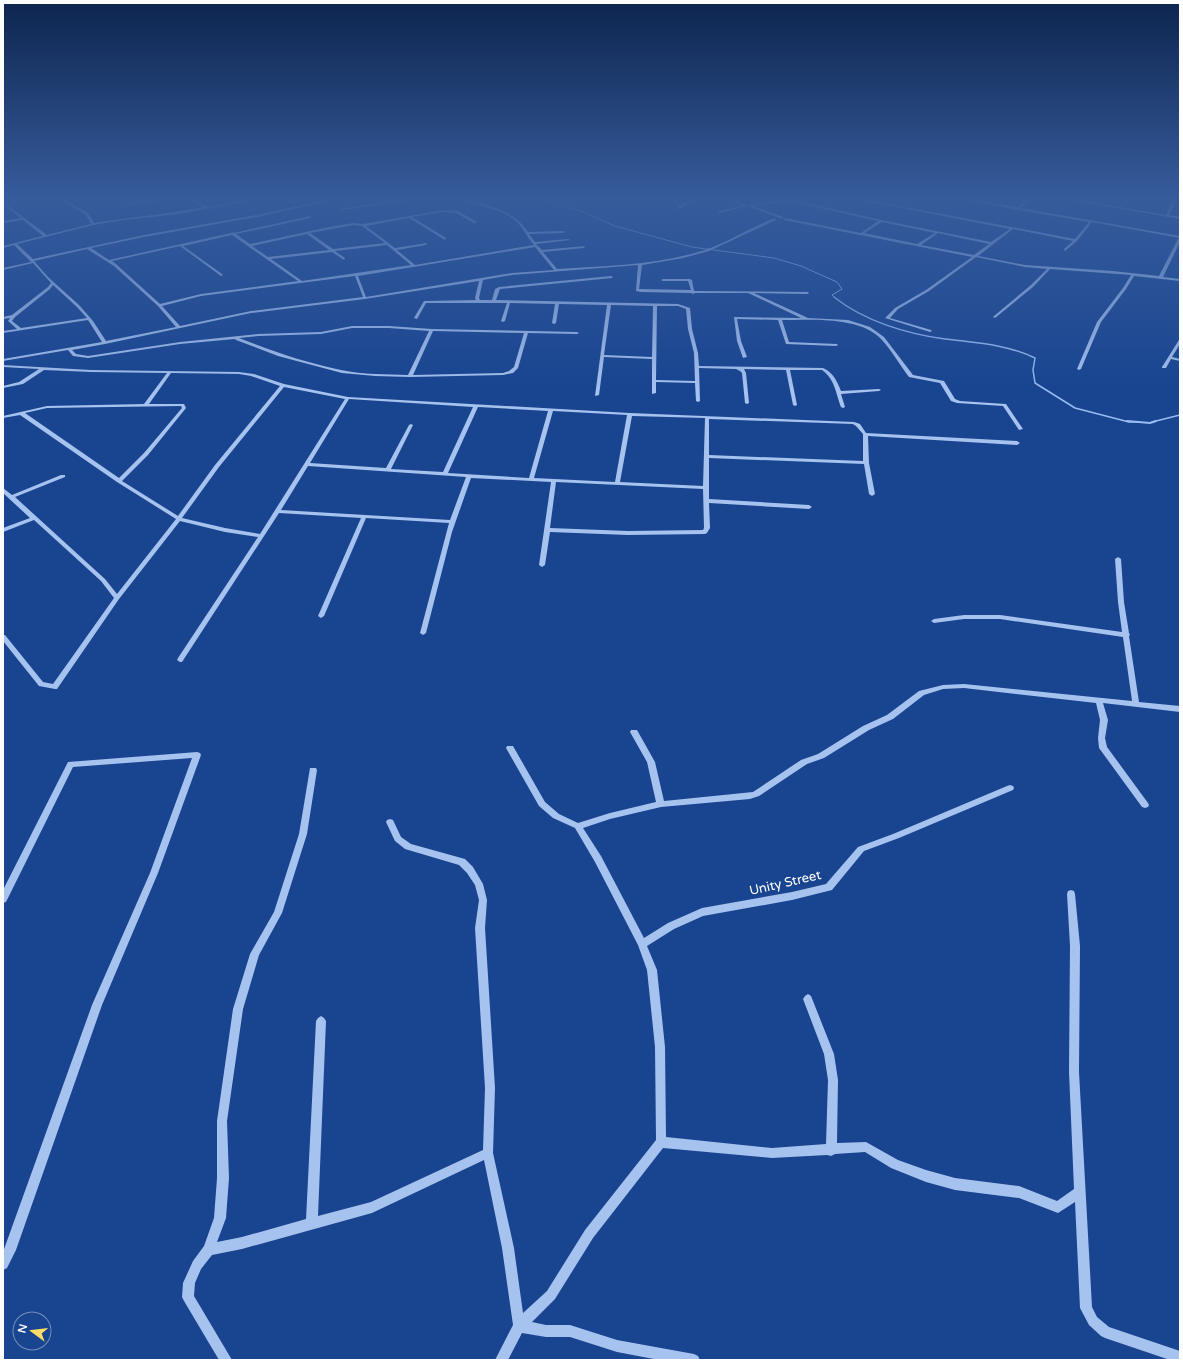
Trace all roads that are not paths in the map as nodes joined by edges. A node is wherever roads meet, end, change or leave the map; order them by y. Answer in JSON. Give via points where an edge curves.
{"nodes":[{"id":1,"x":27,"y":263,"type":"edge"},
{"id":2,"x":34,"y":263,"type":"edge"},
{"id":3,"x":111,"y":263,"type":"edge"},
{"id":4,"x":204,"y":263,"type":"edge"},
{"id":5,"x":275,"y":263,"type":"edge"},
{"id":6,"x":410,"y":263,"type":"edge"},
{"id":7,"x":433,"y":263,"type":"edge"},
{"id":8,"x":551,"y":263,"type":"edge"},
{"id":9,"x":649,"y":263,"type":"edge"},
{"id":10,"x":967,"y":263,"type":"edge"},
{"id":11,"x":1006,"y":263,"type":"edge"},
{"id":12,"x":1168,"y":263,"type":"edge"},
{"id":13,"x":640,"y":264,"type":"junction"},
{"id":14,"x":414,"y":266,"type":"junction"},
{"id":15,"x":1050,"y":268,"type":"junction"},
{"id":16,"x":3,"y":269,"type":"edge"},
{"id":17,"x":556,"y":270,"type":"junction"},
{"id":18,"x":1133,"y":274,"type":"junction"},
{"id":19,"x":221,"y":275,"type":"dead end"},
{"id":20,"x":356,"y":276,"type":"junction"},
{"id":21,"x":611,"y":277,"type":"dead end"},
{"id":22,"x":1161,"y":277,"type":"junction"},
{"id":23,"x":481,"y":279,"type":"junction"},
{"id":24,"x":663,"y":280,"type":"dead end"},
{"id":25,"x":1180,"y":280,"type":"edge"},
{"id":26,"x":301,"y":282,"type":"junction"},
{"id":27,"x":53,"y":283,"type":"junction"},
{"id":28,"x":693,"y":292,"type":"junction"},
{"id":29,"x":750,"y":293,"type":"junction"},
{"id":30,"x":807,"y":293,"type":"dead end"},
{"id":31,"x":365,"y":298,"type":"junction"},
{"id":32,"x":478,"y":301,"type":"junction"},
{"id":33,"x":494,"y":301,"type":"junction"},
{"id":34,"x":509,"y":301,"type":"junction"},
{"id":35,"x":558,"y":302,"type":"junction"},
{"id":36,"x":609,"y":303,"type":"junction"},
{"id":37,"x":655,"y":304,"type":"junction"},
{"id":38,"x":159,"y":305,"type":"junction"},
{"id":39,"x":13,"y":316,"type":"junction"},
{"id":40,"x":3,"y":318,"type":"edge"},
{"id":41,"x":416,"y":318,"type":"dead end"},
{"id":42,"x":995,"y":318,"type":"dead end"},
{"id":43,"x":89,"y":319,"type":"junction"},
{"id":44,"x":807,"y":319,"type":"junction"},
{"id":45,"x":780,"y":320,"type":"junction"},
{"id":46,"x":10,"y":321,"type":"junction"},
{"id":47,"x":503,"y":321,"type":"dead end"},
{"id":48,"x":554,"y":322,"type":"dead end"},
{"id":49,"x":179,"y":327,"type":"junction"},
{"id":50,"x":22,"y":330,"type":"junction"},
{"id":51,"x":432,"y":330,"type":"junction"},
{"id":52,"x":930,"y":331,"type":"dead end"},
{"id":53,"x":3,"y":332,"type":"edge"},
{"id":54,"x":526,"y":332,"type":"junction"},
{"id":55,"x":576,"y":333,"type":"dead end"},
{"id":56,"x":235,"y":338,"type":"junction"},
{"id":57,"x":1180,"y":340,"type":"edge"},
{"id":58,"x":106,"y":343,"type":"junction"},
{"id":59,"x":836,"y":345,"type":"dead end"},
{"id":60,"x":69,"y":349,"type":"junction"},
{"id":61,"x":602,"y":356,"type":"junction"},
{"id":62,"x":745,"y":357,"type":"dead end"},
{"id":63,"x":655,"y":358,"type":"junction"},
{"id":64,"x":1170,"y":358,"type":"junction"},
{"id":65,"x":3,"y":360,"type":"edge"},
{"id":66,"x":1180,"y":360,"type":"edge"},
{"id":67,"x":3,"y":366,"type":"edge"},
{"id":68,"x":696,"y":367,"type":"junction"},
{"id":69,"x":1164,"y":367,"type":"dead end"},
{"id":70,"x":42,"y":368,"type":"junction"},
{"id":71,"x":737,"y":368,"type":"junction"},
{"id":72,"x":788,"y":369,"type":"junction"},
{"id":73,"x":1079,"y":369,"type":"dead end"},
{"id":74,"x":170,"y":372,"type":"junction"},
{"id":75,"x":410,"y":376,"type":"junction"},
{"id":76,"x":654,"y":381,"type":"junction"},
{"id":77,"x":697,"y":382,"type":"junction"},
{"id":78,"x":283,"y":385,"type":"junction"},
{"id":79,"x":3,"y":387,"type":"edge"},
{"id":80,"x":879,"y":390,"type":"dead end"},
{"id":81,"x":654,"y":393,"type":"dead end"},
{"id":82,"x":838,"y":393,"type":"junction"},
{"id":83,"x":597,"y":395,"type":"dead end"},
{"id":84,"x":348,"y":398,"type":"junction"},
{"id":85,"x":698,"y":401,"type":"dead end"},
{"id":86,"x":747,"y":403,"type":"dead end"},
{"id":87,"x":146,"y":405,"type":"junction"},
{"id":88,"x":476,"y":405,"type":"junction"},
{"id":89,"x":795,"y":405,"type":"dead end"},
{"id":90,"x":843,"y":407,"type":"dead end"},
{"id":91,"x":551,"y":409,"type":"junction"},
{"id":92,"x":21,"y":414,"type":"junction"},
{"id":93,"x":630,"y":414,"type":"junction"},
{"id":94,"x":3,"y":416,"type":"edge"},
{"id":95,"x":707,"y":417,"type":"junction"},
{"id":96,"x":411,"y":425,"type":"dead end"},
{"id":97,"x":1021,"y":429,"type":"dead end"},
{"id":98,"x":865,"y":434,"type":"junction"},
{"id":99,"x":1017,"y":443,"type":"dead end"},
{"id":100,"x":706,"y":456,"type":"junction"},
{"id":101,"x":866,"y":463,"type":"junction"},
{"id":102,"x":308,"y":464,"type":"junction"},
{"id":103,"x":388,"y":469,"type":"junction"},
{"id":104,"x":445,"y":473,"type":"junction"},
{"id":105,"x":469,"y":475,"type":"junction"},
{"id":106,"x":63,"y":476,"type":"dead end"},
{"id":107,"x":531,"y":479,"type":"junction"},
{"id":108,"x":119,"y":481,"type":"junction"},
{"id":109,"x":554,"y":481,"type":"junction"},
{"id":110,"x":617,"y":483,"type":"junction"},
{"id":111,"x":706,"y":488,"type":"junction"},
{"id":112,"x":3,"y":490,"type":"edge"},
{"id":113,"x":872,"y":494,"type":"dead end"},
{"id":114,"x":10,"y":497,"type":"junction"},
{"id":115,"x":707,"y":501,"type":"junction"},
{"id":116,"x":809,"y":507,"type":"dead end"},
{"id":117,"x":277,"y":511,"type":"junction"},
{"id":118,"x":364,"y":517,"type":"junction"},
{"id":119,"x":35,"y":518,"type":"junction"},
{"id":120,"x":179,"y":519,"type":"junction"},
{"id":121,"x":453,"y":522,"type":"junction"},
{"id":122,"x":3,"y":530,"type":"edge"},
{"id":123,"x":548,"y":530,"type":"junction"},
{"id":124,"x":262,"y":536,"type":"junction"},
{"id":125,"x":1118,"y":559,"type":"dead end"},
{"id":126,"x":542,"y":565,"type":"dead end"},
{"id":127,"x":117,"y":598,"type":"junction"},
{"id":128,"x":321,"y":616,"type":"dead end"},
{"id":129,"x":934,"y":621,"type":"dead end"},
{"id":130,"x":423,"y":633,"type":"dead end"},
{"id":131,"x":1127,"y":635,"type":"junction"},
{"id":132,"x":3,"y":637,"type":"edge"},
{"id":133,"x":180,"y":660,"type":"dead end"},
{"id":134,"x":1099,"y":701,"type":"junction"},
{"id":135,"x":1136,"y":704,"type":"junction"},
{"id":136,"x":1180,"y":709,"type":"edge"},
{"id":137,"x":634,"y":732,"type":"dead end"},
{"id":138,"x":510,"y":748,"type":"dead end"},
{"id":139,"x":313,"y":770,"type":"dead end"},
{"id":140,"x":1010,"y":788,"type":"dead end"},
{"id":141,"x":661,"y":804,"type":"junction"},
{"id":142,"x":1145,"y":805,"type":"dead end"},
{"id":143,"x":390,"y":822,"type":"dead end"},
{"id":144,"x":578,"y":826,"type":"junction"},
{"id":145,"x":1071,"y":894,"type":"dead end"},
{"id":146,"x":3,"y":899,"type":"edge"},
{"id":147,"x":642,"y":944,"type":"junction"},
{"id":148,"x":808,"y":999,"type":"dead end"},
{"id":149,"x":320,"y":1022,"type":"dead end"},
{"id":150,"x":661,"y":1142,"type":"junction"},
{"id":151,"x":831,"y":1151,"type":"junction"},
{"id":152,"x":488,"y":1153,"type":"junction"},
{"id":153,"x":1080,"y":1192,"type":"junction"},
{"id":154,"x":312,"y":1224,"type":"junction"},
{"id":155,"x":209,"y":1250,"type":"junction"},
{"id":156,"x":3,"y":1264,"type":"edge"},
{"id":157,"x":519,"y":1326,"type":"junction"},
{"id":158,"x":1180,"y":1357,"type":"edge"},
{"id":159,"x":226,"y":1360,"type":"edge"},
{"id":160,"x":501,"y":1360,"type":"edge"},
{"id":161,"x":694,"y":1360,"type":"edge"}],
"edges":[{"from":1,"to":16,"type":"street"},
{"from":2,"to":27,"type":"street"},
{"from":3,"to":38,"type":"street"},
{"from":4,"to":19,"type":"street"},
{"from":5,"to":26,"type":"street"},
{"from":6,"to":14,"type":"street"},
{"from":7,"to":14,"type":"street"},
{"from":8,"to":17,"type":"street"},
{"from":9,"to":13,"type":"street"},
{"from":10,"to":52,"type":"street","via":[[887,318]]},
{"from":11,"to":15,"type":"street"},
{"from":12,"to":22,"type":"street"},
{"from":13,"to":17,"type":"street"},
{"from":13,"to":28,"type":"street","via":[[638,290]]},
{"from":14,"to":20,"type":"street"},
{"from":15,"to":18,"type":"street"},
{"from":15,"to":42,"type":"street"},
{"from":17,"to":23,"type":"street"},
{"from":18,"to":22,"type":"street"},
{"from":18,"to":73,"type":"street","via":[[1099,322]]},
{"from":20,"to":26,"type":"street"},
{"from":20,"to":31,"type":"street"},
{"from":21,"to":33,"type":"street","via":[[499,288]]},
{"from":22,"to":25,"type":"street"},
{"from":23,"to":31,"type":"street"},
{"from":23,"to":32,"type":"street"},
{"from":24,"to":28,"type":"street","via":[[690,280]]},
{"from":26,"to":38,"type":"street","via":[[201,295]]},
{"from":27,"to":39,"type":"street"},
{"from":27,"to":43,"type":"street","via":[[72,299]]},
{"from":28,"to":29,"type":"street"},
{"from":29,"to":30,"type":"street"},
{"from":29,"to":44,"type":"street"},
{"from":31,"to":49,"type":"street","via":[[251,312]]},
{"from":32,"to":33,"type":"street"},
{"from":32,"to":41,"type":"street","via":[[425,302]]},
{"from":33,"to":34,"type":"street"},
{"from":34,"to":35,"type":"street"},
{"from":34,"to":47,"type":"street"},
{"from":35,"to":36,"type":"street"},
{"from":35,"to":48,"type":"street"},
{"from":36,"to":37,"type":"street"},
{"from":36,"to":61,"type":"street"},
{"from":37,"to":63,"type":"street"},
{"from":37,"to":68,"type":"street","via":[[688,308]]},
{"from":38,"to":49,"type":"street"},
{"from":39,"to":40,"type":"street"},
{"from":39,"to":46,"type":"street"},
{"from":40,"to":46,"type":"street"},
{"from":43,"to":50,"type":"street"},
{"from":43,"to":58,"type":"street"},
{"from":44,"to":45,"type":"street"},
{"from":44,"to":97,"type":"street","via":[[848,321],[869,328],[883,338],[912,376],[942,382],[953,400],[959,402],[1004,405]]},
{"from":45,"to":59,"type":"street","via":[[787,343]]},
{"from":45,"to":62,"type":"street","via":[[735,318],[739,342]]},
{"from":46,"to":50,"type":"street"},
{"from":49,"to":58,"type":"street"},
{"from":50,"to":53,"type":"street"},
{"from":51,"to":54,"type":"street"},
{"from":51,"to":56,"type":"street","via":[[364,326]]},
{"from":51,"to":75,"type":"street"},
{"from":54,"to":55,"type":"street"},
{"from":54,"to":75,"type":"street","via":[[516,368],[511,372]]},
{"from":56,"to":60,"type":"street","via":[[180,343],[88,357],[78,356]]},
{"from":56,"to":75,"type":"street","via":[[280,355],[342,372],[375,376]]},
{"from":57,"to":64,"type":"street"},
{"from":58,"to":60,"type":"street"},
{"from":60,"to":65,"type":"street"},
{"from":61,"to":63,"type":"street"},
{"from":61,"to":83,"type":"street"},
{"from":63,"to":76,"type":"street"},
{"from":64,"to":66,"type":"street"},
{"from":64,"to":69,"type":"street"},
{"from":67,"to":70,"type":"street"},
{"from":68,"to":71,"type":"street"},
{"from":68,"to":77,"type":"street"},
{"from":70,"to":74,"type":"street"},
{"from":70,"to":79,"type":"street","via":[[21,383]]},
{"from":71,"to":72,"type":"street"},
{"from":71,"to":86,"type":"street","via":[[744,373]]},
{"from":72,"to":82,"type":"street","via":[[823,369],[834,380]]},
{"from":72,"to":89,"type":"street"},
{"from":74,"to":78,"type":"street","via":[[239,373]]},
{"from":74,"to":87,"type":"street"},
{"from":76,"to":77,"type":"street"},
{"from":76,"to":81,"type":"street"},
{"from":77,"to":85,"type":"street"},
{"from":78,"to":84,"type":"street"},
{"from":78,"to":120,"type":"street","via":[[217,466]]},
{"from":80,"to":82,"type":"street"},
{"from":82,"to":90,"type":"street"},
{"from":84,"to":88,"type":"street"},
{"from":84,"to":102,"type":"street"},
{"from":87,"to":92,"type":"street","via":[[48,407]]},
{"from":87,"to":108,"type":"street","via":[[182,405],[184,408],[146,454]]},
{"from":88,"to":91,"type":"street"},
{"from":88,"to":104,"type":"street"},
{"from":91,"to":93,"type":"street"},
{"from":91,"to":107,"type":"street"},
{"from":92,"to":94,"type":"street"},
{"from":92,"to":108,"type":"street"},
{"from":93,"to":95,"type":"street"},
{"from":93,"to":110,"type":"street"},
{"from":95,"to":98,"type":"street","via":[[854,423]]},
{"from":95,"to":100,"type":"street"},
{"from":96,"to":103,"type":"street"},
{"from":98,"to":99,"type":"street"},
{"from":98,"to":101,"type":"street"},
{"from":100,"to":101,"type":"street"},
{"from":100,"to":111,"type":"street"},
{"from":101,"to":113,"type":"street"},
{"from":102,"to":103,"type":"street"},
{"from":102,"to":117,"type":"street"},
{"from":103,"to":104,"type":"street"},
{"from":104,"to":105,"type":"street"},
{"from":105,"to":107,"type":"street"},
{"from":105,"to":121,"type":"street"},
{"from":106,"to":114,"type":"street"},
{"from":107,"to":109,"type":"street"},
{"from":108,"to":120,"type":"street"},
{"from":109,"to":110,"type":"street"},
{"from":109,"to":123,"type":"street"},
{"from":110,"to":111,"type":"street"},
{"from":111,"to":115,"type":"street"},
{"from":112,"to":114,"type":"street"},
{"from":114,"to":119,"type":"street"},
{"from":115,"to":116,"type":"street"},
{"from":115,"to":123,"type":"street","via":[[707,528],[705,532],[700,533]]},
{"from":117,"to":118,"type":"street"},
{"from":117,"to":124,"type":"street"},
{"from":118,"to":121,"type":"street"},
{"from":118,"to":128,"type":"street"},
{"from":119,"to":122,"type":"street"},
{"from":119,"to":127,"type":"street","via":[[103,580]]},
{"from":120,"to":124,"type":"street"},
{"from":120,"to":127,"type":"street"},
{"from":121,"to":130,"type":"street"},
{"from":123,"to":126,"type":"street"},
{"from":124,"to":133,"type":"street"},
{"from":125,"to":131,"type":"street","via":[[1121,602]]},
{"from":127,"to":132,"type":"street","via":[[55,688],[41,684]]},
{"from":129,"to":131,"type":"street","via":[[964,617],[1000,617]]},
{"from":131,"to":135,"type":"street"},
{"from":134,"to":135,"type":"street"},
{"from":134,"to":141,"type":"street","via":[[964,686],[943,687],[922,693],[890,717],[866,728],[821,756],[804,762],[756,794]]},
{"from":134,"to":142,"type":"street","via":[[1105,721],[1101,742],[1103,748]]},
{"from":135,"to":136,"type":"street"},
{"from":137,"to":141,"type":"street","via":[[651,762]]},
{"from":138,"to":144,"type":"street","via":[[542,804],[556,816]]},
{"from":139,"to":155,"type":"street","via":[[303,834],[278,913],[255,954],[237,1016],[222,1121],[223,1178],[220,1218]]},
{"from":140,"to":147,"type":"street","name":"Unity Street","via":[[861,849],[829,887],[702,912],[671,926]]},
{"from":141,"to":144,"type":"street"},
{"from":143,"to":152,"type":"street","via":[[398,839],[408,847],[462,862],[479,884],[483,900],[480,928],[490,1088]]},
{"from":144,"to":147,"type":"street"},
{"from":145,"to":153,"type":"street","via":[[1075,946],[1074,1072]]},
{"from":146,"to":156,"type":"street","via":[[71,764],[197,755],[154,873],[97,1005]]},
{"from":147,"to":150,"type":"street","via":[[652,970],[660,1047]]},
{"from":148,"to":151,"type":"street","via":[[829,1054],[832,1080]]},
{"from":149,"to":154,"type":"street"},
{"from":150,"to":151,"type":"street","via":[[772,1153]]},
{"from":150,"to":157,"type":"street","via":[[589,1234],[551,1295]]},
{"from":151,"to":153,"type":"street","via":[[866,1147],[895,1164],[926,1176],[955,1184],[1020,1192],[1058,1207]]},
{"from":152,"to":154,"type":"street","via":[[372,1207]]},
{"from":152,"to":157,"type":"street","via":[[508,1248]]},
{"from":153,"to":158,"type":"street","via":[[1086,1308],[1093,1321],[1105,1332]]},
{"from":154,"to":155,"type":"street"},
{"from":155,"to":159,"type":"street","via":[[197,1265],[189,1283],[188,1297]]},
{"from":157,"to":160,"type":"street"},
{"from":157,"to":161,"type":"street","via":[[546,1331],[570,1331],[617,1346]]}]}
